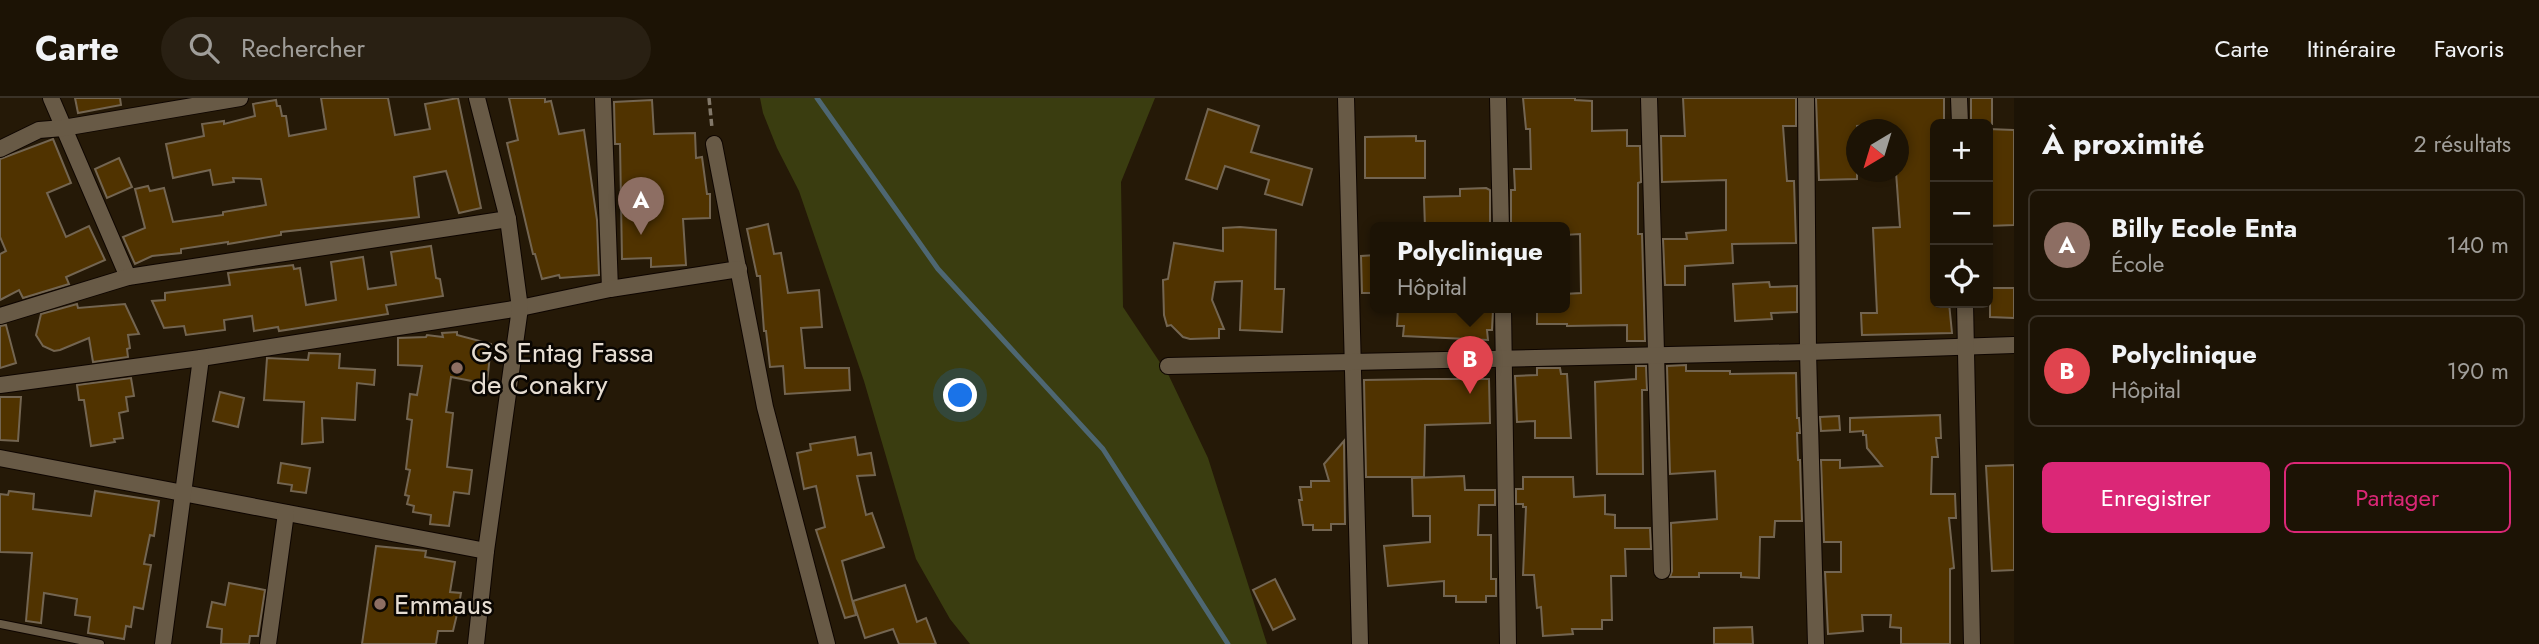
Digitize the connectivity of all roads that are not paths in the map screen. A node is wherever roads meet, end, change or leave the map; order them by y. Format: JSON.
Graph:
{"nodes":[{"id":1,"x":51,"y":98,"type":"edge"},
{"id":2,"x":240,"y":98,"type":"edge"},
{"id":3,"x":477,"y":98,"type":"edge"},
{"id":4,"x":603,"y":98,"type":"edge"},
{"id":5,"x":1346,"y":98,"type":"edge"},
{"id":6,"x":1498,"y":98,"type":"edge"},
{"id":7,"x":1649,"y":98,"type":"edge"},
{"id":8,"x":1806,"y":98,"type":"edge"},
{"id":9,"x":1959,"y":98,"type":"edge"},
{"id":10,"x":167,"y":104,"type":"edge"},
{"id":11,"x":1960,"y":119,"type":"edge"},
{"id":12,"x":63,"y":128,"type":"junction"},
{"id":13,"x":714,"y":144,"type":"road end"},
{"id":14,"x":0,"y":149,"type":"edge"},
{"id":15,"x":508,"y":219,"type":"junction"},
{"id":16,"x":1501,"y":222,"type":"edge"},
{"id":17,"x":739,"y":269,"type":"junction"},
{"id":18,"x":128,"y":277,"type":"junction"},
{"id":19,"x":610,"y":289,"type":"junction"},
{"id":20,"x":520,"y":308,"type":"junction"},
{"id":21,"x":1965,"y":308,"type":"edge"},
{"id":22,"x":1503,"y":313,"type":"edge"},
{"id":23,"x":0,"y":316,"type":"edge"},
{"id":24,"x":2014,"y":345,"type":"edge"},
{"id":25,"x":1966,"y":346,"type":"junction"},
{"id":26,"x":1808,"y":352,"type":"junction"},
{"id":27,"x":1657,"y":354,"type":"junction"},
{"id":28,"x":201,"y":358,"type":"junction"},
{"id":29,"x":1504,"y":358,"type":"junction"},
{"id":30,"x":1353,"y":361,"type":"junction"},
{"id":31,"x":1168,"y":366,"type":"dead end"},
{"id":32,"x":0,"y":385,"type":"edge"},
{"id":33,"x":0,"y":458,"type":"edge"},
{"id":34,"x":184,"y":493,"type":"junction"},
{"id":35,"x":286,"y":513,"type":"junction"},
{"id":36,"x":486,"y":551,"type":"junction"},
{"id":37,"x":1662,"y":571,"type":"dead end"},
{"id":38,"x":0,"y":624,"type":"edge"},
{"id":39,"x":100,"y":644,"type":"edge"},
{"id":40,"x":163,"y":644,"type":"edge"},
{"id":41,"x":268,"y":644,"type":"edge"},
{"id":42,"x":476,"y":644,"type":"edge"},
{"id":43,"x":827,"y":644,"type":"edge"},
{"id":44,"x":1360,"y":644,"type":"edge"},
{"id":45,"x":1508,"y":644,"type":"edge"},
{"id":46,"x":1816,"y":644,"type":"edge"},
{"id":47,"x":1972,"y":644,"type":"edge"}],
"edges":[{"from":1,"to":12,"type":"street"},
{"from":2,"to":10,"type":"street"},
{"from":3,"to":15,"type":"street"},
{"from":4,"to":19,"type":"street"},
{"from":5,"to":30,"type":"street"},
{"from":6,"to":16,"type":"street"},
{"from":7,"to":27,"type":"street"},
{"from":8,"to":26,"type":"street"},
{"from":9,"to":11,"type":"street"},
{"from":10,"to":12,"type":"street"},
{"from":12,"to":14,"type":"street"},
{"from":12,"to":18,"type":"street"},
{"from":13,"to":17,"type":"street"},
{"from":15,"to":18,"type":"street"},
{"from":15,"to":20,"type":"street"},
{"from":17,"to":19,"type":"street"},
{"from":17,"to":43,"type":"street"},
{"from":18,"to":23,"type":"street"},
{"from":19,"to":20,"type":"street"},
{"from":20,"to":28,"type":"street"},
{"from":20,"to":36,"type":"street"},
{"from":21,"to":25,"type":"street"},
{"from":22,"to":29,"type":"street"},
{"from":24,"to":25,"type":"street"},
{"from":25,"to":26,"type":"street"},
{"from":25,"to":47,"type":"street"},
{"from":26,"to":27,"type":"street"},
{"from":26,"to":46,"type":"street"},
{"from":27,"to":29,"type":"street"},
{"from":27,"to":37,"type":"street"},
{"from":28,"to":32,"type":"street"},
{"from":28,"to":34,"type":"street"},
{"from":29,"to":30,"type":"street"},
{"from":29,"to":45,"type":"street"},
{"from":30,"to":31,"type":"street"},
{"from":30,"to":44,"type":"street"},
{"from":33,"to":34,"type":"street"},
{"from":34,"to":35,"type":"street"},
{"from":34,"to":40,"type":"street"},
{"from":35,"to":36,"type":"street"},
{"from":35,"to":41,"type":"street"},
{"from":36,"to":42,"type":"street"},
{"from":38,"to":39,"type":"lane"}]}
